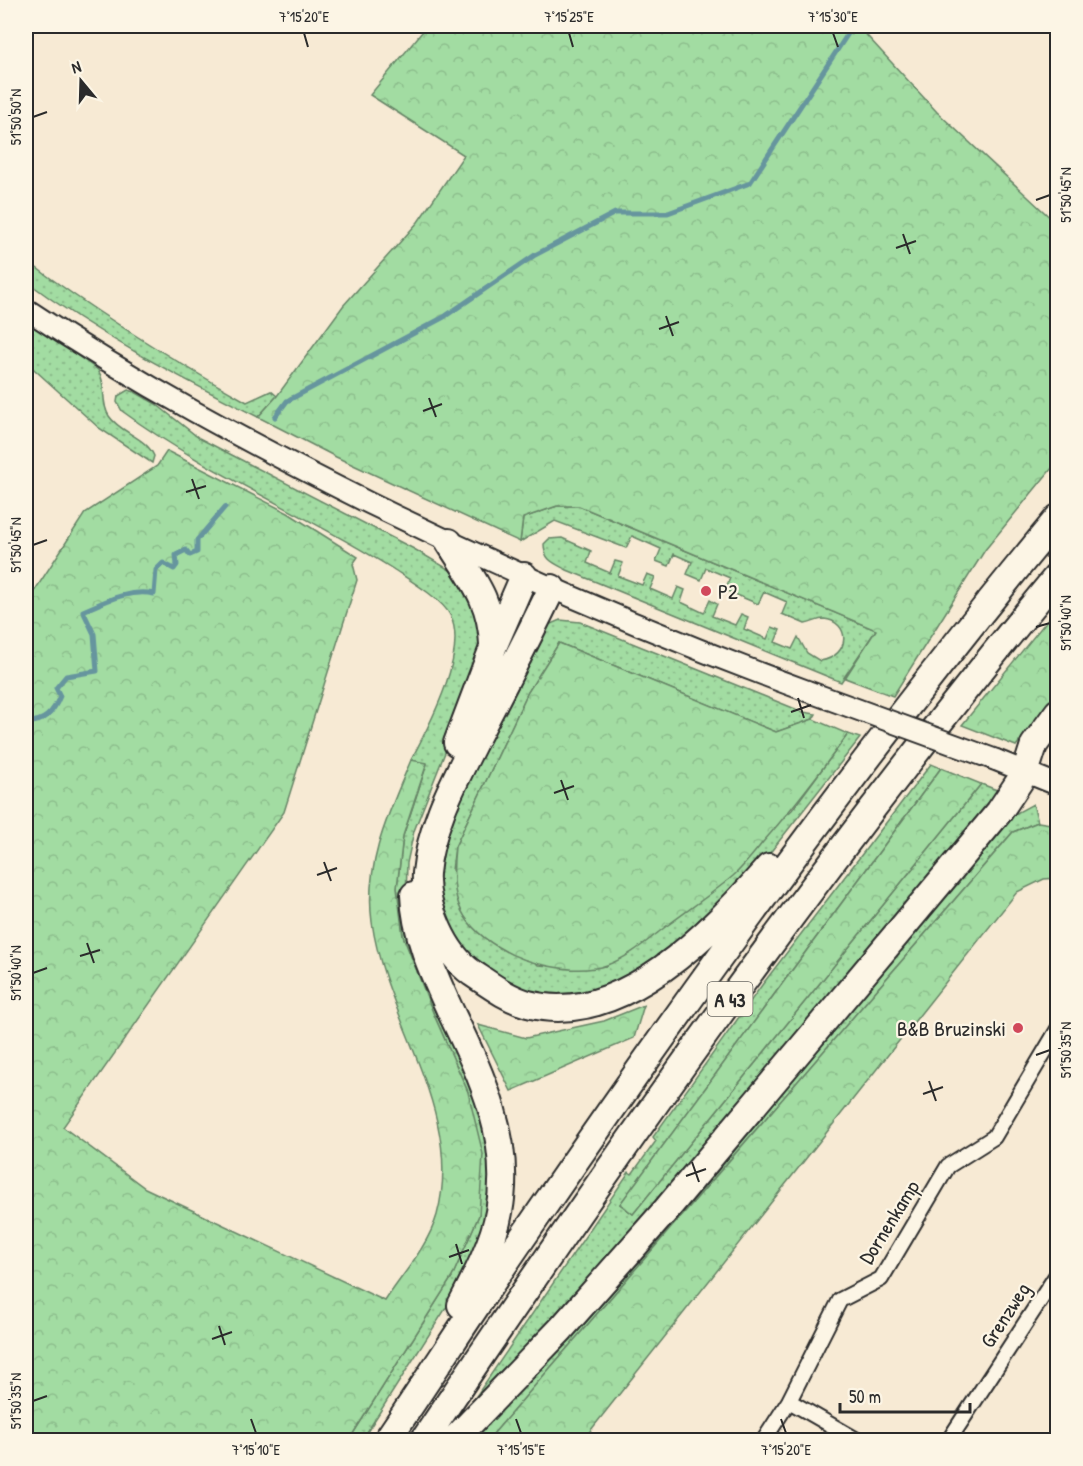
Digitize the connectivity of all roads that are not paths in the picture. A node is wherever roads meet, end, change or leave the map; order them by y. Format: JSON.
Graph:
{"nodes":[{"id":1,"x":26,"y":309,"type":"edge"},
{"id":2,"x":1058,"y":518,"type":"edge"},
{"id":3,"x":449,"y":542,"type":"junction"},
{"id":4,"x":1058,"y":575,"type":"edge"},
{"id":5,"x":524,"y":576,"type":"junction"},
{"id":6,"x":552,"y":588,"type":"junction"},
{"id":7,"x":494,"y":645,"type":"junction"},
{"id":8,"x":1058,"y":712,"type":"edge"},
{"id":9,"x":862,"y":765,"type":"junction"},
{"id":10,"x":1025,"y":773,"type":"junction"},
{"id":11,"x":1058,"y":785,"type":"edge"},
{"id":12,"x":1058,"y":1029,"type":"edge"},
{"id":13,"x":1058,"y":1273,"type":"edge"},
{"id":14,"x":789,"y":1401,"type":"junction"},
{"id":15,"x":413,"y":1402,"type":"junction"},
{"id":16,"x":387,"y":1440,"type":"edge"},
{"id":17,"x":424,"y":1440,"type":"edge"},
{"id":18,"x":454,"y":1440,"type":"edge"},
{"id":19,"x":764,"y":1440,"type":"edge"},
{"id":20,"x":857,"y":1440,"type":"edge"},
{"id":21,"x":949,"y":1440,"type":"edge"}],
"edges":[{"from":1,"to":3,"type":"main road"},
{"from":2,"to":9,"type":"highway","number":"A 43"},
{"from":3,"to":5,"type":"main road"},
{"from":3,"to":7,"type":"highway"},
{"from":4,"to":17,"type":"highway","number":"A 43"},
{"from":5,"to":6,"type":"main road"},
{"from":5,"to":7,"type":"highway"},
{"from":6,"to":9,"type":"highway"},
{"from":6,"to":10,"type":"main road","bridge":true},
{"from":7,"to":15,"type":"highway"},
{"from":8,"to":10,"type":"highway"},
{"from":9,"to":15,"type":"highway","number":"A 43"},
{"from":10,"to":11,"type":"main road"},
{"from":10,"to":18,"type":"highway"},
{"from":12,"to":14,"type":"street","name":"Dornenkamp"},
{"from":13,"to":21,"type":"street","name":"Grenzweg"},
{"from":14,"to":19,"type":"street","name":"Dornenkamp"},
{"from":14,"to":20,"type":"street"},
{"from":15,"to":16,"type":"highway","number":"A 43"}]}
